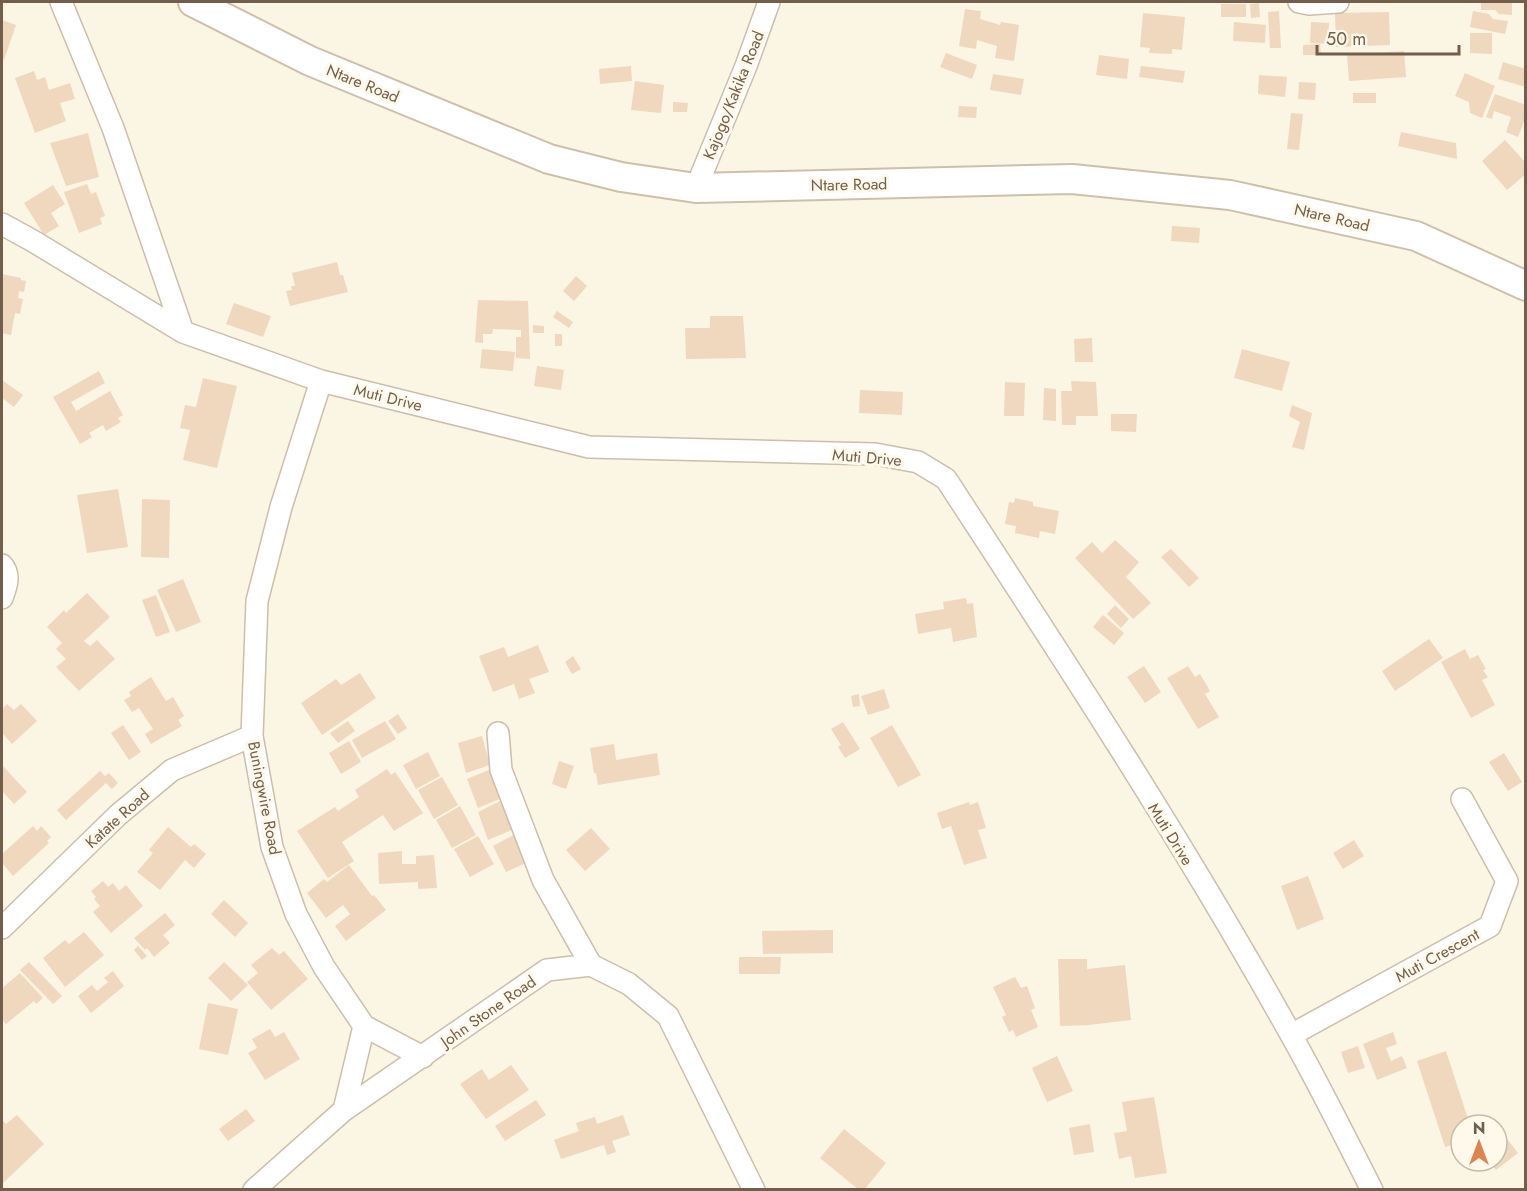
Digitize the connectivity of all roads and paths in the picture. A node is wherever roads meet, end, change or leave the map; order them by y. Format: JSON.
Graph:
{"nodes":[{"id":1,"x":61,"y":2,"type":"edge"},
{"id":2,"x":193,"y":2,"type":"edge"},
{"id":3,"x":769,"y":2,"type":"edge"},
{"id":4,"x":1299,"y":2,"type":"edge"},
{"id":5,"x":1338,"y":2,"type":"edge"},
{"id":6,"x":696,"y":188,"type":"junction"},
{"id":7,"x":2,"y":224,"type":"edge"},
{"id":8,"x":1526,"y":286,"type":"edge"},
{"id":9,"x":183,"y":332,"type":"junction"},
{"id":10,"x":321,"y":381,"type":"junction"},
{"id":11,"x":2,"y":565,"type":"edge"},
{"id":12,"x":2,"y":598,"type":"edge"},
{"id":13,"x":498,"y":734,"type":"dead end"},
{"id":14,"x":252,"y":736,"type":"junction"},
{"id":15,"x":1462,"y":800,"type":"dead end"},
{"id":16,"x":2,"y":928,"type":"edge"},
{"id":17,"x":591,"y":965,"type":"junction"},
{"id":18,"x":364,"y":1026,"type":"junction"},
{"id":19,"x":1291,"y":1035,"type":"junction"},
{"id":20,"x":423,"y":1057,"type":"junction"},
{"id":21,"x":344,"y":1110,"type":"junction"},
{"id":22,"x":254,"y":1190,"type":"edge"},
{"id":23,"x":754,"y":1190,"type":"edge"},
{"id":24,"x":1372,"y":1190,"type":"edge"}],
"edges":[{"from":1,"to":9,"type":"street"},
{"from":2,"to":6,"type":"main road","name":"Ntare Road"},
{"from":3,"to":6,"type":"street","name":"Kajogo/Kakika Road"},
{"from":4,"to":5,"type":"street"},
{"from":6,"to":8,"type":"main road","name":"Ntare Road"},
{"from":7,"to":9,"type":"street","name":"Muti Drive"},
{"from":9,"to":10,"type":"street","name":"Muti Drive"},
{"from":10,"to":14,"type":"street","name":"Buningwire Road"},
{"from":10,"to":19,"type":"street","name":"Muti Drive"},
{"from":11,"to":12,"type":"street"},
{"from":13,"to":17,"type":"street"},
{"from":14,"to":16,"type":"street","name":"Katate Road"},
{"from":14,"to":18,"type":"street","name":"Buningwire Road"},
{"from":15,"to":19,"type":"street","name":"Muti Crescent"},
{"from":17,"to":20,"type":"street","name":"John Stone Road"},
{"from":17,"to":23,"type":"street"},
{"from":18,"to":20,"type":"street","name":"Buningwire Road"},
{"from":18,"to":21,"type":"street"},
{"from":19,"to":24,"type":"street","name":"Muti Drive"},
{"from":20,"to":21,"type":"street","name":"John Stone Road"},
{"from":21,"to":22,"type":"street","name":"John Stone Road"}]}
